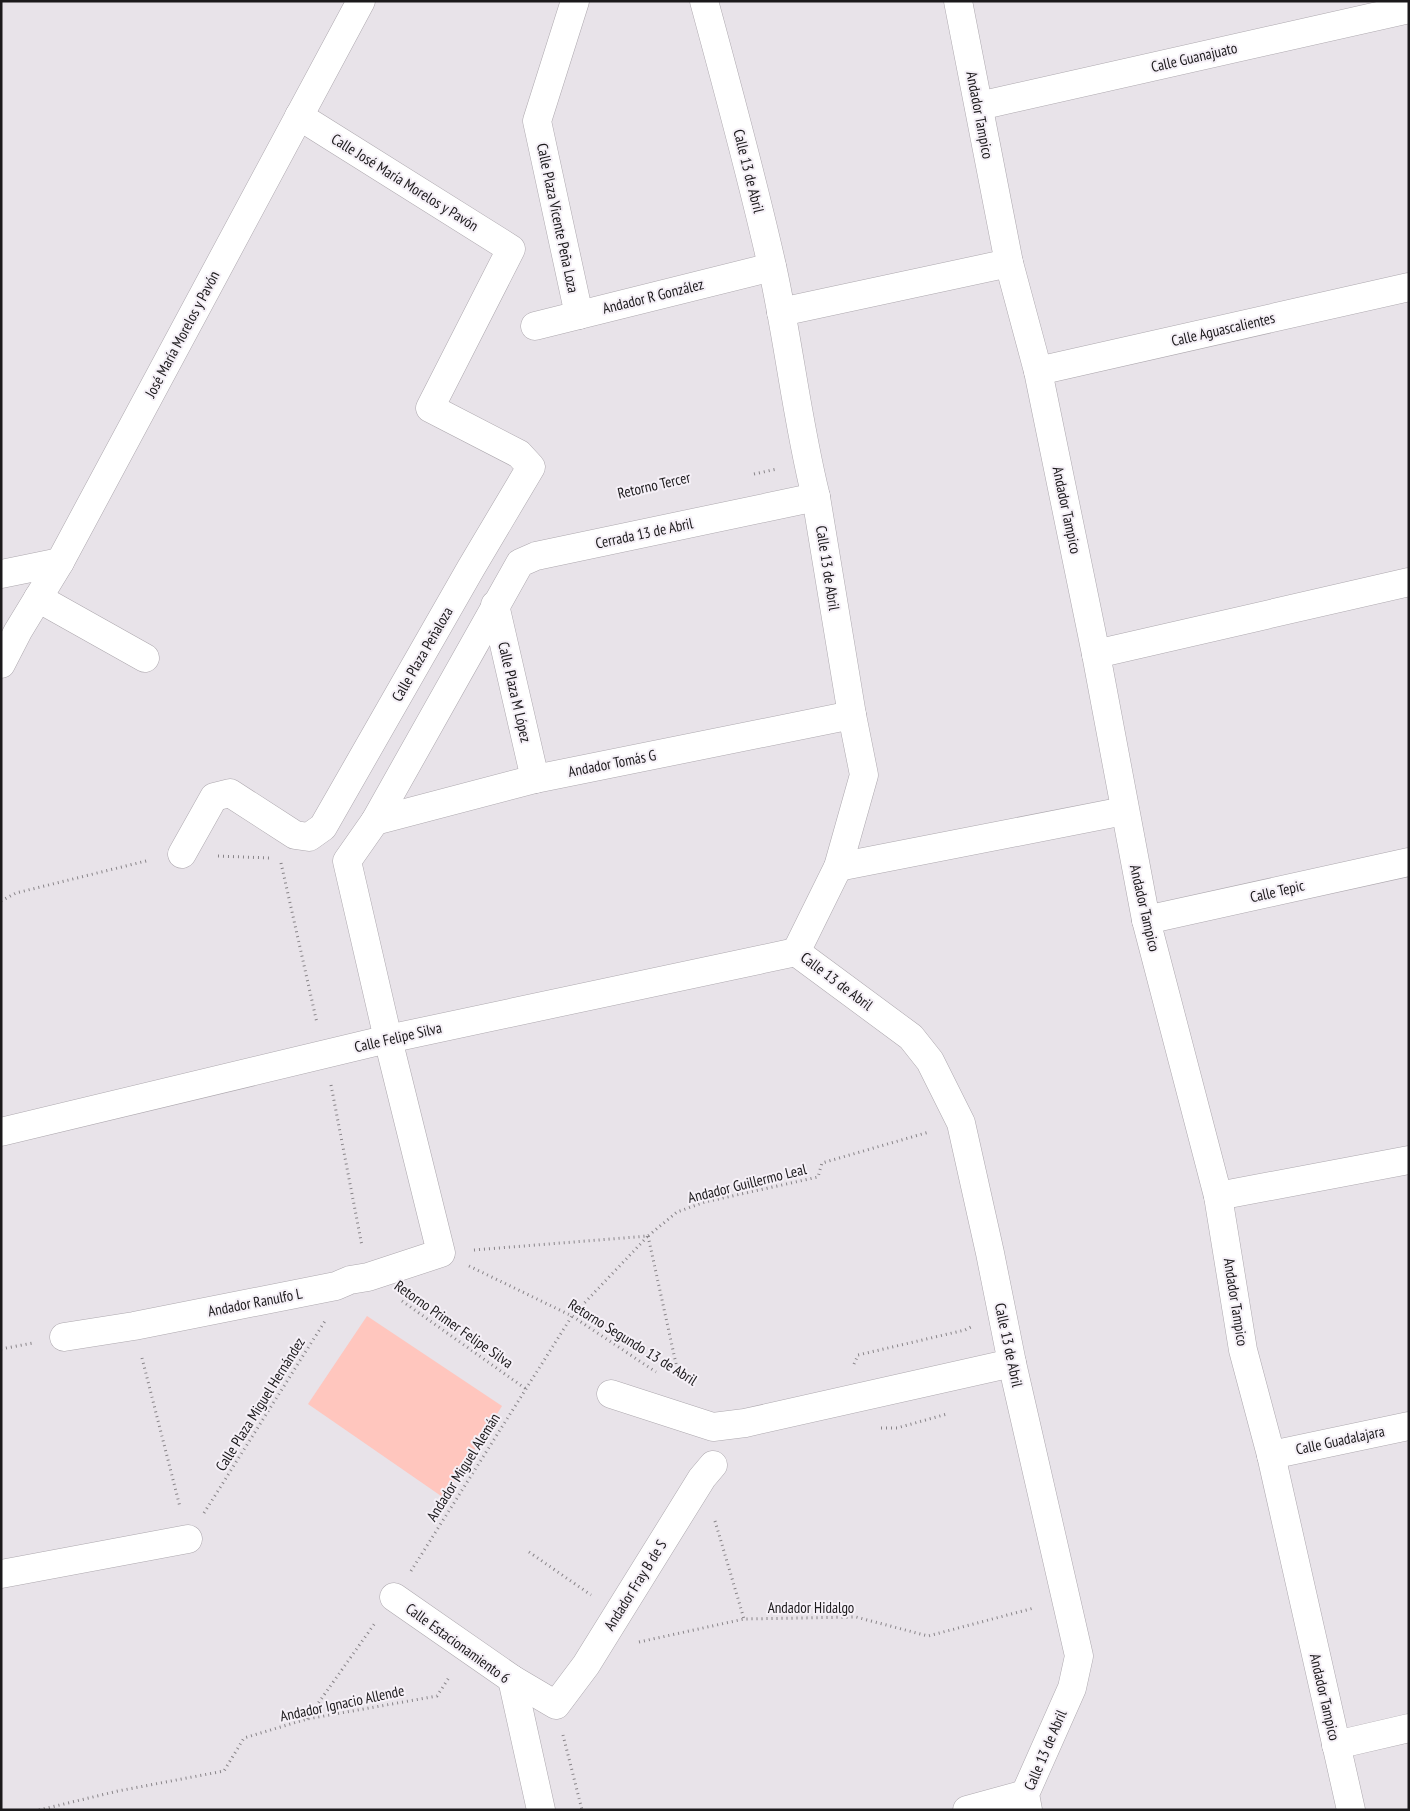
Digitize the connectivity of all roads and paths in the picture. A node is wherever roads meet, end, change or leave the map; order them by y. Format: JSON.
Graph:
{"nodes":[{"id":1,"x":361,"y":1,"type":"edge"},
{"id":2,"x":575,"y":1,"type":"edge"},
{"id":3,"x":704,"y":1,"type":"edge"},
{"id":4,"x":958,"y":1,"type":"edge"},
{"id":5,"x":1409,"y":8,"type":"edge"},
{"id":6,"x":979,"y":106,"type":"junction"},
{"id":7,"x":299,"y":116,"type":"junction"},
{"id":8,"x":1009,"y":262,"type":"junction"},
{"id":9,"x":772,"y":267,"type":"junction"},
{"id":10,"x":1409,"y":287,"type":"edge"},
{"id":11,"x":781,"y":312,"type":"junction"},
{"id":12,"x":578,"y":315,"type":"junction"},
{"id":13,"x":535,"y":326,"type":"dead end"},
{"id":14,"x":1038,"y":371,"type":"junction"},
{"id":15,"x":807,"y":462,"type":"junction"},
{"id":16,"x":531,"y":467,"type":"joint"},
{"id":17,"x":749,"y":475,"type":"dead end"},
{"id":18,"x":816,"y":497,"type":"junction"},
{"id":19,"x":60,"y":562,"type":"junction"},
{"id":20,"x":1,"y":574,"type":"edge"},
{"id":21,"x":1409,"y":582,"type":"edge"},
{"id":22,"x":38,"y":598,"type":"junction"},
{"id":23,"x":495,"y":605,"type":"junction"},
{"id":24,"x":1096,"y":654,"type":"junction"},
{"id":25,"x":145,"y":658,"type":"dead end"},
{"id":26,"x":1,"y":664,"type":"edge"},
{"id":27,"x":852,"y":715,"type":"junction"},
{"id":28,"x":535,"y":779,"type":"junction"},
{"id":29,"x":1124,"y":812,"type":"junction"},
{"id":30,"x":375,"y":821,"type":"junction"},
{"id":31,"x":182,"y":854,"type":"dead end"},
{"id":32,"x":1409,"y":862,"type":"edge"},
{"id":33,"x":838,"y":867,"type":"junction"},
{"id":34,"x":1146,"y":920,"type":"junction"},
{"id":35,"x":796,"y":952,"type":"junction"},
{"id":36,"x":388,"y":1039,"type":"junction"},
{"id":37,"x":961,"y":1123,"type":"junction"},
{"id":38,"x":1,"y":1132,"type":"edge"},
{"id":39,"x":1409,"y":1160,"type":"edge"},
{"id":40,"x":1218,"y":1196,"type":"junction"},
{"id":41,"x":648,"y":1236,"type":"junction"},
{"id":42,"x":441,"y":1253,"type":"junction"},
{"id":43,"x":359,"y":1279,"type":"junction"},
{"id":44,"x":572,"y":1316,"type":"junction"},
{"id":45,"x":975,"y":1324,"type":"dead end"},
{"id":46,"x":134,"y":1326,"type":"junction"},
{"id":47,"x":64,"y":1337,"type":"dead end"},
{"id":48,"x":858,"y":1355,"type":"dead end"},
{"id":49,"x":1012,"y":1363,"type":"junction"},
{"id":50,"x":659,"y":1374,"type":"dead end"},
{"id":51,"x":674,"y":1383,"type":"dead end"},
{"id":52,"x":526,"y":1388,"type":"junction"},
{"id":53,"x":611,"y":1394,"type":"dead end"},
{"id":54,"x":1409,"y":1426,"type":"edge"},
{"id":55,"x":1271,"y":1455,"type":"junction"},
{"id":56,"x":707,"y":1471,"type":"joint"},
{"id":57,"x":188,"y":1539,"type":"junction"},
{"id":58,"x":529,"y":1552,"type":"dead end"},
{"id":59,"x":1,"y":1574,"type":"edge"},
{"id":60,"x":394,"y":1596,"type":"junction"},
{"id":61,"x":1066,"y":1600,"type":"junction"},
{"id":62,"x":618,"y":1614,"type":"junction"},
{"id":63,"x":744,"y":1619,"type":"junction"},
{"id":64,"x":638,"y":1642,"type":"dead end"},
{"id":65,"x":469,"y":1648,"type":"junction"},
{"id":66,"x":512,"y":1679,"type":"junction"},
{"id":67,"x":556,"y":1705,"type":"junction"},
{"id":68,"x":306,"y":1719,"type":"junction"},
{"id":69,"x":1409,"y":1728,"type":"edge"},
{"id":70,"x":1336,"y":1745,"type":"junction"},
{"id":71,"x":1026,"y":1802,"type":"edge"},
{"id":72,"x":39,"y":1810,"type":"edge"},
{"id":73,"x":540,"y":1810,"type":"edge"},
{"id":74,"x":582,"y":1810,"type":"edge"},
{"id":75,"x":966,"y":1810,"type":"edge"},
{"id":76,"x":1351,"y":1810,"type":"edge"}],
"edges":[{"from":1,"to":7,"type":"street","name":"José María Morelos y Pavón"},
{"from":2,"to":12,"type":"street","name":"Calle Plaza Vicente Peña Loza"},
{"from":3,"to":9,"type":"street","name":"Calle 13 de Abril"},
{"from":4,"to":6,"type":"street","name":"Andador Tampico"},
{"from":5,"to":6,"type":"street","name":"Calle Guanajuato"},
{"from":6,"to":8,"type":"street","name":"Andador Tampico"},
{"from":7,"to":16,"type":"street","name":"Calle José María Morelos y Pavón"},
{"from":7,"to":19,"type":"street","name":"José María Morelos y Pavón"},
{"from":8,"to":11,"type":"street"},
{"from":8,"to":14,"type":"street","name":"Andador Tampico"},
{"from":9,"to":11,"type":"street","name":"Calle 13 de Abril"},
{"from":9,"to":12,"type":"street","name":"Andador R González"},
{"from":10,"to":14,"type":"street","name":"Calle Aguascalientes"},
{"from":11,"to":15,"type":"street","name":"Calle 13 de Abril"},
{"from":12,"to":13,"type":"street","name":"Andador R González"},
{"from":14,"to":24,"type":"street","name":"Andador Tampico"},
{"from":15,"to":17,"type":"path"},
{"from":15,"to":18,"type":"street","name":"Calle 13 de Abril"},
{"from":16,"to":31,"type":"street","name":"Calle Plaza Peñaloza"},
{"from":18,"to":23,"type":"street","name":"Cerrada 13 de Abril"},
{"from":18,"to":27,"type":"street","name":"Calle 13 de Abril"},
{"from":19,"to":20,"type":"street"},
{"from":19,"to":22,"type":"street","name":"José María Morelos y Pavón"},
{"from":21,"to":24,"type":"street"},
{"from":22,"to":25,"type":"street"},
{"from":22,"to":26,"type":"street","name":"José María Morelos y Pavón"},
{"from":23,"to":28,"type":"street","name":"Calle Plaza M López"},
{"from":23,"to":30,"type":"street","name":"Cerrada 13 de Abril"},
{"from":24,"to":29,"type":"street","name":"Andador Tampico"},
{"from":27,"to":28,"type":"street","name":"Andador Tomás G"},
{"from":27,"to":33,"type":"street","name":"Calle 13 de Abril"},
{"from":28,"to":30,"type":"street","name":"Andador Tomás G"},
{"from":29,"to":33,"type":"street"},
{"from":29,"to":34,"type":"street","name":"Andador Tampico"},
{"from":30,"to":36,"type":"street","name":"Cerrada 13 de Abril"},
{"from":32,"to":34,"type":"street","name":"Calle Tepic"},
{"from":33,"to":35,"type":"street","name":"Calle 13 de Abril"},
{"from":34,"to":40,"type":"street","name":"Andador Tampico"},
{"from":35,"to":36,"type":"street","name":"Calle Felipe Silva"},
{"from":35,"to":37,"type":"street","name":"Calle 13 de Abril"},
{"from":36,"to":38,"type":"street","name":"Calle Felipe Silva"},
{"from":36,"to":42,"type":"street"},
{"from":37,"to":41,"type":"path","name":"Andador Guillermo Leal"},
{"from":37,"to":49,"type":"street","name":"Calle 13 de Abril"},
{"from":39,"to":40,"type":"street"},
{"from":40,"to":55,"type":"street","name":"Andador Tampico"},
{"from":41,"to":42,"type":"path"},
{"from":41,"to":44,"type":"path","name":"Andador Miguel Alemán"},
{"from":41,"to":51,"type":"path","name":"Retorno Segundo 13 de Abril"},
{"from":42,"to":43,"type":"street","name":"Andador Ranulfo L"},
{"from":42,"to":44,"type":"path","name":"Retorno Segundo 13 de Abril"},
{"from":43,"to":46,"type":"street","name":"Andador Ranulfo L"},
{"from":43,"to":52,"type":"path","name":"Retorno Primer Felipe Silva"},
{"from":43,"to":57,"type":"path","name":"Calle Plaza Miguel Hernández"},
{"from":44,"to":50,"type":"path","name":"Retorno Segundo 13 de Abril"},
{"from":44,"to":52,"type":"path","name":"Andador Miguel Alemán"},
{"from":45,"to":48,"type":"path"},
{"from":46,"to":47,"type":"street","name":"Andador Ranulfo L"},
{"from":46,"to":57,"type":"path"},
{"from":49,"to":53,"type":"street"},
{"from":49,"to":61,"type":"street","name":"Calle 13 de Abril"},
{"from":52,"to":60,"type":"path","name":"Andador Miguel Alemán"},
{"from":54,"to":55,"type":"street","name":"Calle Guadalajara"},
{"from":55,"to":70,"type":"street","name":"Andador Tampico"},
{"from":56,"to":62,"type":"street","name":"Andador Fray B de S"},
{"from":56,"to":63,"type":"path"},
{"from":57,"to":59,"type":"street"},
{"from":58,"to":62,"type":"path"},
{"from":60,"to":65,"type":"street","name":"Calle Estacionamiento 6"},
{"from":60,"to":68,"type":"path","name":"Andador Miguel Alemán"},
{"from":61,"to":63,"type":"path","name":"Andador Hidalgo"},
{"from":61,"to":71,"type":"street","name":"Calle 13 de Abril"},
{"from":62,"to":67,"type":"street","name":"Andador Fray B de S"},
{"from":63,"to":64,"type":"path","name":"Andador Hidalgo"},
{"from":65,"to":66,"type":"street","name":"Calle Estacionamiento 6"},
{"from":65,"to":68,"type":"path","name":"Andador Ignacio Allende"},
{"from":66,"to":67,"type":"street"},
{"from":66,"to":73,"type":"street","name":"Calle Estacionamiento 6"},
{"from":67,"to":74,"type":"path"},
{"from":68,"to":72,"type":"path","name":"Andador Ignacio Allende"},
{"from":69,"to":70,"type":"street"},
{"from":70,"to":76,"type":"street","name":"Andador Tampico"},
{"from":71,"to":75,"type":"street"}]}
